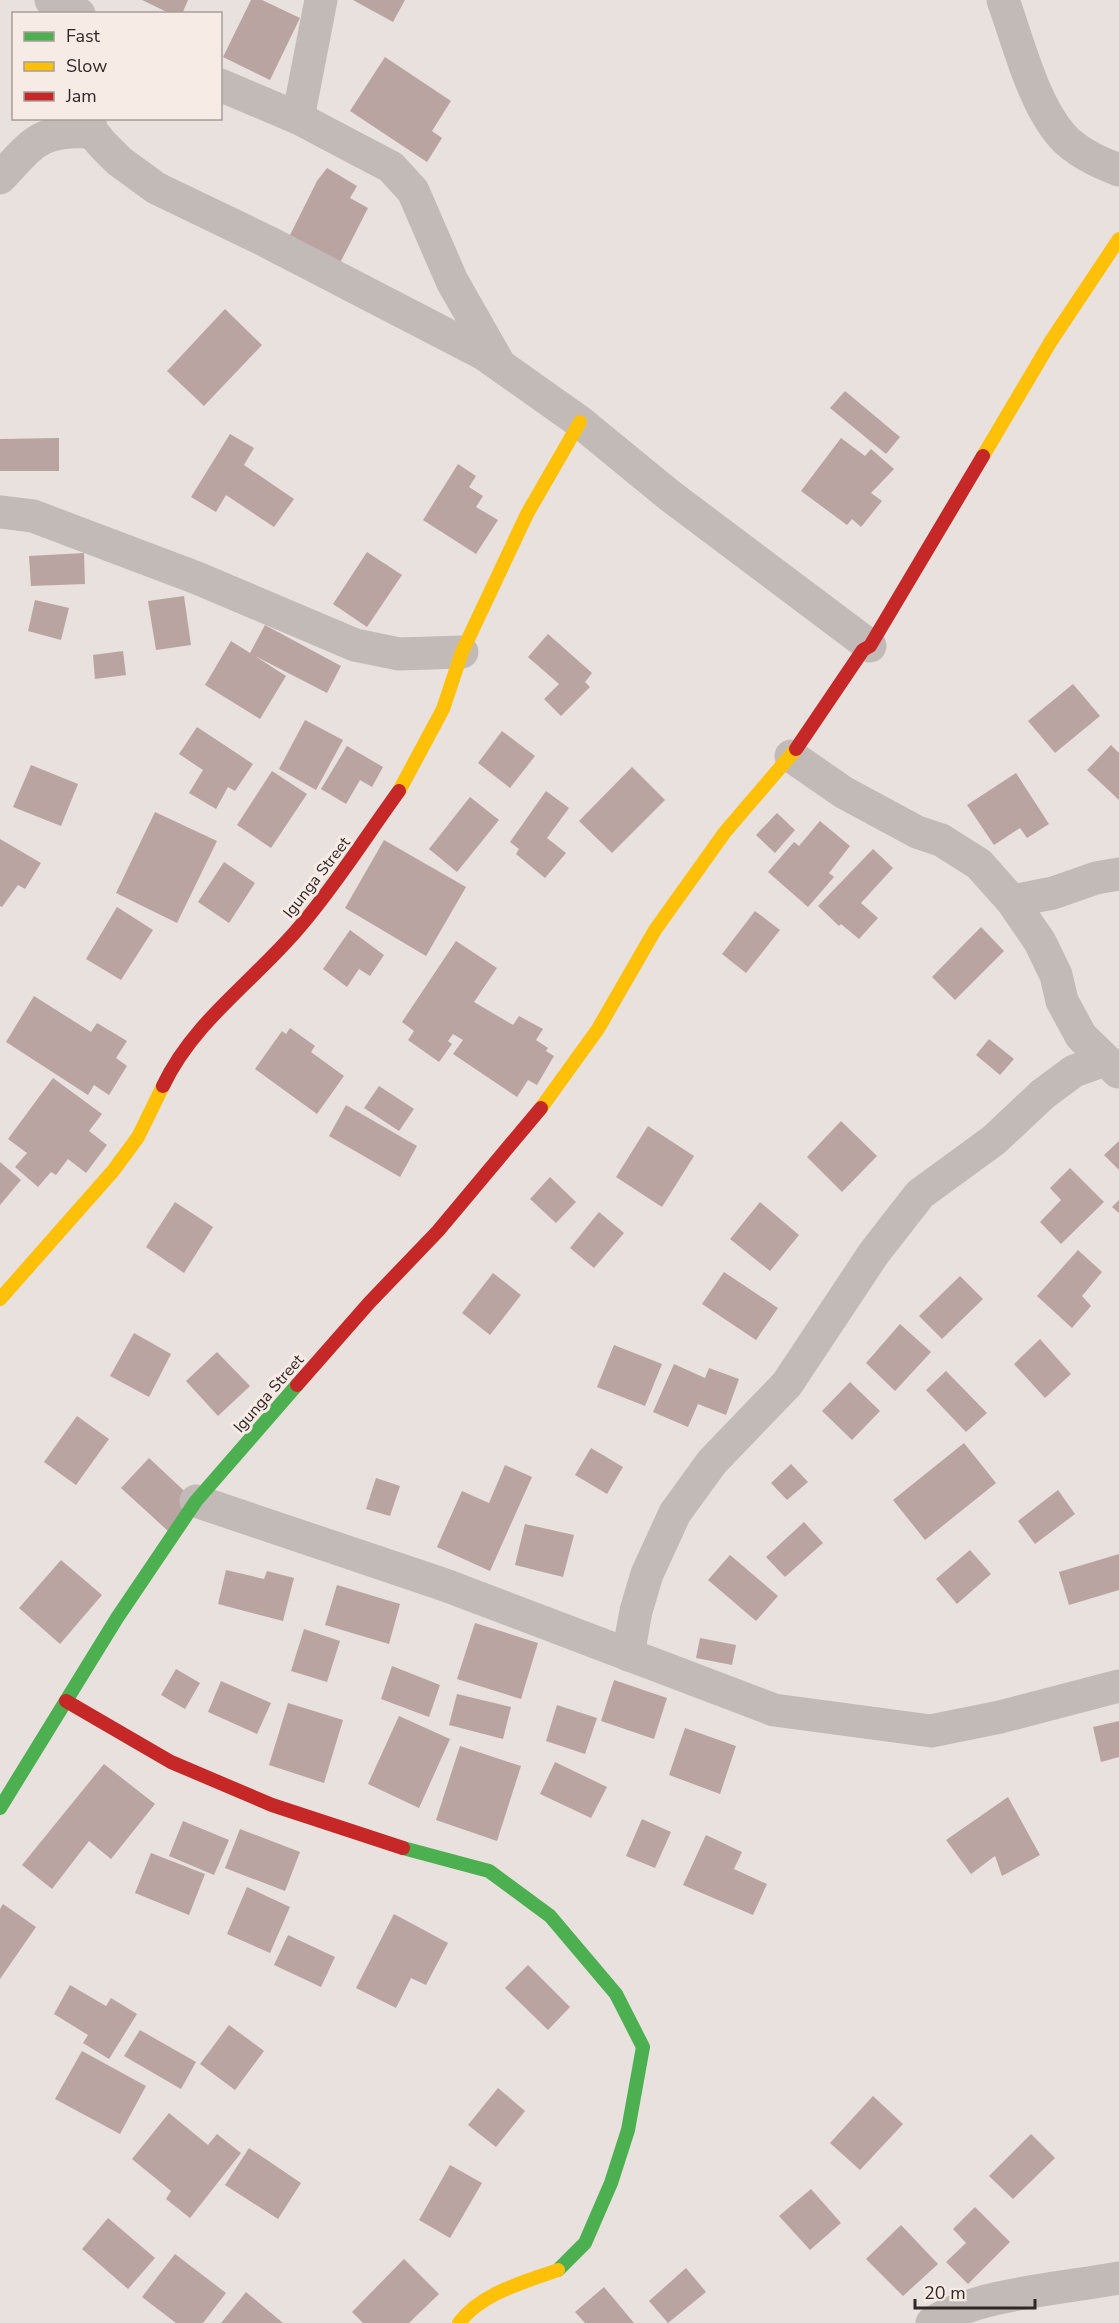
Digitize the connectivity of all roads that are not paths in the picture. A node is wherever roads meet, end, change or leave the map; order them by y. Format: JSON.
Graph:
{"nodes":[{"id":1,"x":51,"y":0,"type":"edge"},
{"id":2,"x":321,"y":0,"type":"edge"},
{"id":3,"x":1003,"y":0,"type":"edge"},
{"id":4,"x":75,"y":12,"type":"edge"},
{"id":5,"x":222,"y":86,"type":"edge"},
{"id":6,"x":298,"y":118,"type":"junction"},
{"id":7,"x":91,"y":125,"type":"edge"},
{"id":8,"x":1119,"y":170,"type":"edge"},
{"id":9,"x":0,"y":178,"type":"edge"},
{"id":10,"x":1119,"y":239,"type":"edge"},
{"id":11,"x":501,"y":366,"type":"junction"},
{"id":12,"x":580,"y":422,"type":"junction"},
{"id":13,"x":0,"y":512,"type":"edge"},
{"id":14,"x":870,"y":646,"type":"junction"},
{"id":15,"x":462,"y":652,"type":"junction"},
{"id":16,"x":791,"y":756,"type":"junction"},
{"id":17,"x":1119,"y":874,"type":"edge"},
{"id":18,"x":1012,"y":901,"type":"junction"},
{"id":19,"x":1112,"y":1066,"type":"edge"},
{"id":20,"x":0,"y":1299,"type":"edge"},
{"id":21,"x":196,"y":1502,"type":"junction"},
{"id":22,"x":628,"y":1655,"type":"junction"},
{"id":23,"x":1119,"y":1686,"type":"edge"},
{"id":24,"x":66,"y":1701,"type":"junction"},
{"id":25,"x":0,"y":1808,"type":"edge"},
{"id":26,"x":1119,"y":2278,"type":"edge"},
{"id":27,"x":459,"y":2323,"type":"edge"},
{"id":28,"x":932,"y":2323,"type":"edge"}],
"edges":[{"from":1,"to":4,"type":"street"},
{"from":2,"to":6,"type":"street"},
{"from":3,"to":8,"type":"street"},
{"from":5,"to":6,"type":"street"},
{"from":6,"to":11,"type":"street"},
{"from":7,"to":9,"type":"street"},
{"from":7,"to":11,"type":"street"},
{"from":10,"to":14,"type":"street","name":"Igunga Street"},
{"from":11,"to":12,"type":"street"},
{"from":12,"to":14,"type":"street"},
{"from":12,"to":15,"type":"street","name":"Igunga Street"},
{"from":13,"to":15,"type":"street"},
{"from":14,"to":16,"type":"street","name":"Igunga Street"},
{"from":15,"to":20,"type":"street","name":"Igunga Street"},
{"from":16,"to":18,"type":"street"},
{"from":16,"to":21,"type":"street","name":"Igunga Street"},
{"from":17,"to":18,"type":"street"},
{"from":18,"to":19,"type":"street"},
{"from":19,"to":22,"type":"street"},
{"from":21,"to":22,"type":"street"},
{"from":21,"to":24,"type":"street","name":"Igunga Street"},
{"from":22,"to":23,"type":"street"},
{"from":24,"to":25,"type":"street","name":"Igunga Street"},
{"from":24,"to":27,"type":"street"},
{"from":26,"to":28,"type":"street"}]}
